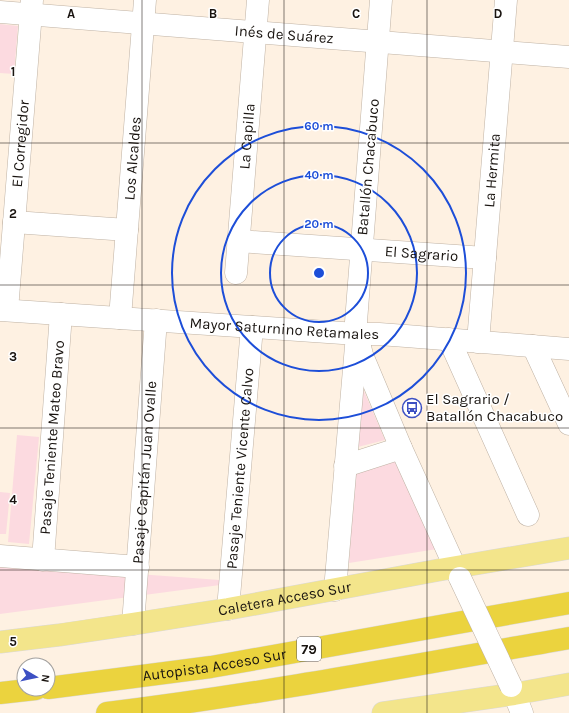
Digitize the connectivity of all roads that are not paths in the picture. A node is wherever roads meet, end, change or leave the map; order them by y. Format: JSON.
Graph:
{"nodes":[{"id":1,"x":145,"y":0,"type":"edge"},
{"id":2,"x":258,"y":0,"type":"edge"},
{"id":3,"x":381,"y":0,"type":"edge"},
{"id":4,"x":506,"y":0,"type":"edge"},
{"id":5,"x":31,"y":7,"type":"edge"},
{"id":6,"x":0,"y":12,"type":"edge"},
{"id":7,"x":144,"y":23,"type":"junction"},
{"id":8,"x":255,"y":32,"type":"junction"},
{"id":9,"x":377,"y":42,"type":"junction"},
{"id":10,"x":502,"y":51,"type":"junction"},
{"id":11,"x":569,"y":57,"type":"edge"},
{"id":12,"x":14,"y":222,"type":"junction"},
{"id":13,"x":127,"y":230,"type":"junction"},
{"id":14,"x":238,"y":241,"type":"junction"},
{"id":15,"x":361,"y":250,"type":"junction"},
{"id":16,"x":485,"y":258,"type":"junction"},
{"id":17,"x":236,"y":273,"type":"dead end"},
{"id":18,"x":4,"y":310,"type":"edge"},
{"id":19,"x":61,"y":314,"type":"junction"},
{"id":20,"x":120,"y":318,"type":"junction"},
{"id":21,"x":156,"y":320,"type":"junction"},
{"id":22,"x":252,"y":327,"type":"junction"},
{"id":23,"x":357,"y":334,"type":"junction"},
{"id":24,"x":449,"y":339,"type":"junction"},
{"id":25,"x":478,"y":342,"type":"junction"},
{"id":26,"x":533,"y":346,"type":"junction"},
{"id":27,"x":569,"y":349,"type":"edge"},
{"id":28,"x":569,"y":424,"type":"edge"},
{"id":29,"x":401,"y":448,"type":"junction"},
{"id":30,"x":345,"y":466,"type":"junction"},
{"id":31,"x":528,"y":515,"type":"dead end"},
{"id":32,"x":569,"y":548,"type":"edge"},
{"id":33,"x":0,"y":556,"type":"edge"},
{"id":34,"x":43,"y":560,"type":"junction"},
{"id":35,"x":138,"y":567,"type":"junction"},
{"id":36,"x":458,"y":573,"type":"junction"},
{"id":37,"x":335,"y":590,"type":"junction"},
{"id":38,"x":569,"y":604,"type":"edge"},
{"id":39,"x":228,"y":609,"type":"junction"},
{"id":40,"x":133,"y":624,"type":"junction"},
{"id":41,"x":569,"y":638,"type":"edge"},
{"id":42,"x":0,"y":642,"type":"edge"},
{"id":43,"x":569,"y":684,"type":"edge"},
{"id":44,"x":56,"y":687,"type":"edge"},
{"id":45,"x":16,"y":691,"type":"edge"},
{"id":46,"x":0,"y":692,"type":"edge"},
{"id":47,"x":516,"y":698,"type":"edge"},
{"id":48,"x":107,"y":713,"type":"edge"},
{"id":49,"x":383,"y":713,"type":"edge"}],
"edges":[{"from":1,"to":7,"type":"street","name":"Los Alcaldes"},
{"from":2,"to":8,"type":"street","name":"La Capilla"},
{"from":3,"to":9,"type":"street","name":"Batallón Chacabuco"},
{"from":4,"to":10,"type":"street","name":"La Hermita"},
{"from":5,"to":6,"type":"street","name":"Inés de Suárez"},
{"from":5,"to":7,"type":"street","name":"Inés de Suárez"},
{"from":5,"to":12,"type":"street","name":"El Corregidor"},
{"from":7,"to":8,"type":"street","name":"Inés de Suárez"},
{"from":7,"to":13,"type":"street","name":"Los Alcaldes"},
{"from":8,"to":9,"type":"street","name":"Inés de Suárez"},
{"from":8,"to":14,"type":"street","name":"La Capilla"},
{"from":9,"to":10,"type":"street","name":"Inés de Suárez"},
{"from":9,"to":15,"type":"street","name":"Batallón Chacabuco"},
{"from":10,"to":11,"type":"street","name":"Inés de Suárez"},
{"from":10,"to":16,"type":"street","name":"La Hermita"},
{"from":12,"to":13,"type":"street"},
{"from":12,"to":18,"type":"street","name":"El Corregidor"},
{"from":13,"to":20,"type":"street","name":"Los Alcaldes"},
{"from":14,"to":15,"type":"street","name":"El Sagrario"},
{"from":14,"to":17,"type":"street","name":"La Capilla"},
{"from":15,"to":16,"type":"street","name":"El Sagrario"},
{"from":15,"to":23,"type":"street","name":"Batallón Chacabuco"},
{"from":16,"to":25,"type":"street","name":"La Hermita"},
{"from":18,"to":19,"type":"street","name":"Mayor Saturnino Retamales"},
{"from":19,"to":20,"type":"street","name":"Mayor Saturnino Retamales"},
{"from":19,"to":34,"type":"street","name":"Pasaje Teniente Mateo Bravo"},
{"from":20,"to":21,"type":"street","name":"Mayor Saturnino Retamales"},
{"from":21,"to":22,"type":"street","name":"Mayor Saturnino Retamales"},
{"from":21,"to":35,"type":"street","name":"Pasaje Capitán Juan Ovalle"},
{"from":22,"to":23,"type":"street","name":"Mayor Saturnino Retamales"},
{"from":22,"to":39,"type":"street","name":"Pasaje Teniente Vicente Calvo"},
{"from":23,"to":24,"type":"street","name":"Mayor Saturnino Retamales"},
{"from":23,"to":29,"type":"street","name":"Batallón Chacabuco"},
{"from":23,"to":30,"type":"street","name":"Batallón Chacabuco"},
{"from":24,"to":25,"type":"street","name":"Mayor Saturnino Retamales"},
{"from":24,"to":31,"type":"street"},
{"from":25,"to":26,"type":"street","name":"Mayor Saturnino Retamales"},
{"from":26,"to":27,"type":"street","name":"Mayor Saturnino Retamales"},
{"from":26,"to":28,"type":"street"},
{"from":29,"to":30,"type":"street"},
{"from":29,"to":36,"type":"street","name":"Batallón Chacabuco"},
{"from":30,"to":37,"type":"street","name":"Batallón Chacabuco"},
{"from":32,"to":36,"type":"main road","name":"Caletera Acceso Sur"},
{"from":33,"to":34,"type":"street"},
{"from":34,"to":35,"type":"street"},
{"from":35,"to":40,"type":"street","name":"Pasaje Capitán Juan Ovalle"},
{"from":36,"to":37,"type":"main road","name":"Caletera Acceso Sur"},
{"from":36,"to":47,"type":"street","name":"Batallón Chacabuco","bridge":true},
{"from":37,"to":39,"type":"main road","name":"Caletera Acceso Sur"},
{"from":38,"to":44,"type":"highway","name":"Autopista Acceso Sur","number":"79"},
{"from":39,"to":40,"type":"main road","name":"Caletera Acceso Sur"},
{"from":40,"to":42,"type":"main road","name":"Caletera Acceso Sur"},
{"from":41,"to":48,"type":"highway","number":"79"},
{"from":43,"to":47,"type":"main road"},
{"from":45,"to":46,"type":"highway"},
{"from":47,"to":49,"type":"main road"}]}
